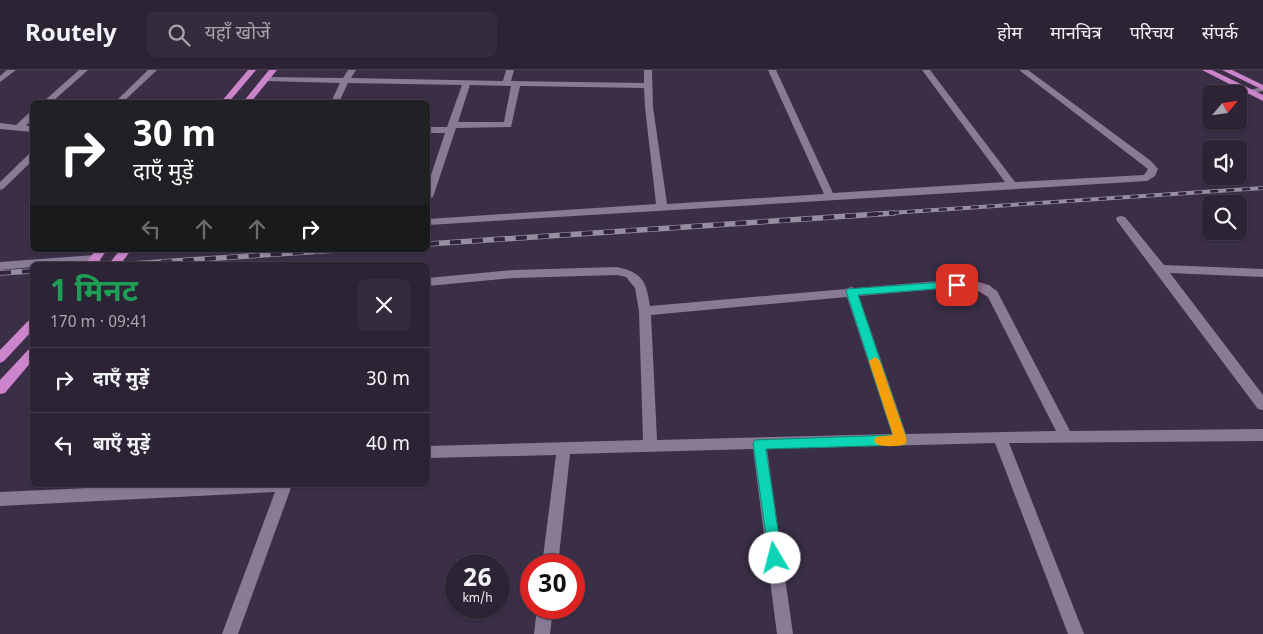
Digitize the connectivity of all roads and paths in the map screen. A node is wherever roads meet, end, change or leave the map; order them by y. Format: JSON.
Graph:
{"nodes":[{"id":1,"x":12,"y":70,"type":"edge"},
{"id":2,"x":84,"y":70,"type":"edge"},
{"id":3,"x":153,"y":70,"type":"edge"},
{"id":4,"x":252,"y":70,"type":"edge"},
{"id":5,"x":272,"y":70,"type":"edge"},
{"id":6,"x":352,"y":70,"type":"edge"},
{"id":7,"x":510,"y":70,"type":"edge"},
{"id":8,"x":648,"y":70,"type":"edge"},
{"id":9,"x":772,"y":70,"type":"edge"},
{"id":10,"x":926,"y":70,"type":"edge"},
{"id":11,"x":1023,"y":70,"type":"edge"},
{"id":12,"x":1206,"y":70,"type":"edge"},
{"id":13,"x":1226,"y":70,"type":"edge"},
{"id":14,"x":265,"y":79,"type":"junction"},
{"id":15,"x":0,"y":80,"type":"edge"},
{"id":16,"x":344,"y":81,"type":"junction"},
{"id":17,"x":467,"y":83,"type":"junction"},
{"id":18,"x":506,"y":84,"type":"junction"},
{"id":19,"x":516,"y":84,"type":"junction"},
{"id":20,"x":1236,"y":85,"type":"edge"},
{"id":21,"x":648,"y":86,"type":"junction"},
{"id":22,"x":1263,"y":89,"type":"edge"},
{"id":23,"x":1248,"y":91,"type":"joint"},
{"id":24,"x":1263,"y":98,"type":"edge"},
{"id":25,"x":49,"y":100,"type":"edge"},
{"id":26,"x":121,"y":100,"type":"edge"},
{"id":27,"x":227,"y":100,"type":"edge"},
{"id":28,"x":249,"y":100,"type":"edge"},
{"id":29,"x":336,"y":100,"type":"edge"},
{"id":30,"x":30,"y":117,"type":"edge"},
{"id":31,"x":0,"y":126,"type":"edge"},
{"id":32,"x":18,"y":128,"type":"junction"},
{"id":33,"x":452,"y":128,"type":"junction"},
{"id":34,"x":30,"y":129,"type":"edge"},
{"id":35,"x":430,"y":130,"type":"edge"},
{"id":36,"x":30,"y":158,"type":"edge"},
{"id":37,"x":1012,"y":185,"type":"junction"},
{"id":38,"x":0,"y":187,"type":"edge"},
{"id":39,"x":430,"y":191,"type":"edge"},
{"id":40,"x":830,"y":197,"type":"junction"},
{"id":41,"x":662,"y":208,"type":"junction"},
{"id":42,"x":1121,"y":219,"type":"dead end"},
{"id":43,"x":430,"y":222,"type":"edge"},
{"id":44,"x":124,"y":252,"type":"edge"},
{"id":45,"x":96,"y":258,"type":"edge"},
{"id":46,"x":48,"y":262,"type":"edge"},
{"id":47,"x":116,"y":262,"type":"edge"},
{"id":48,"x":30,"y":264,"type":"edge"},
{"id":49,"x":0,"y":266,"type":"edge"},
{"id":50,"x":1161,"y":268,"type":"junction"},
{"id":51,"x":1263,"y":273,"type":"edge"},
{"id":52,"x":430,"y":282,"type":"edge"},
{"id":53,"x":851,"y":291,"type":"junction"},
{"id":54,"x":645,"y":311,"type":"junction"},
{"id":55,"x":30,"y":326,"type":"edge"},
{"id":56,"x":30,"y":355,"type":"edge"},
{"id":57,"x":0,"y":358,"type":"edge"},
{"id":58,"x":0,"y":388,"type":"edge"},
{"id":59,"x":1263,"y":405,"type":"edge"},
{"id":60,"x":1263,"y":435,"type":"edge"},
{"id":61,"x":1000,"y":437,"type":"junction"},
{"id":62,"x":1066,"y":437,"type":"junction"},
{"id":63,"x":901,"y":440,"type":"junction"},
{"id":64,"x":759,"y":443,"type":"junction"},
{"id":65,"x":650,"y":446,"type":"junction"},
{"id":66,"x":564,"y":448,"type":"junction"},
{"id":67,"x":430,"y":452,"type":"edge"},
{"id":68,"x":244,"y":487,"type":"edge"},
{"id":69,"x":284,"y":487,"type":"edge"},
{"id":70,"x":0,"y":499,"type":"edge"},
{"id":71,"x":551,"y":554,"type":"edge"},
{"id":72,"x":544,"y":619,"type":"edge"},
{"id":73,"x":230,"y":634,"type":"edge"},
{"id":74,"x":542,"y":634,"type":"edge"},
{"id":75,"x":785,"y":634,"type":"edge"},
{"id":76,"x":1076,"y":634,"type":"edge"}],
"edges":[{"from":1,"to":15,"type":"street"},
{"from":2,"to":25,"type":"street"},
{"from":3,"to":26,"type":"street"},
{"from":4,"to":27,"type":"main road"},
{"from":5,"to":14,"type":"main road"},
{"from":6,"to":16,"type":"street"},
{"from":7,"to":18,"type":"street"},
{"from":8,"to":21,"type":"street"},
{"from":9,"to":40,"type":"street"},
{"from":10,"to":37,"type":"street"},
{"from":11,"to":37,"type":"street"},
{"from":12,"to":20,"type":"main road"},
{"from":13,"to":22,"type":"main road"},
{"from":14,"to":16,"type":"street"},
{"from":14,"to":28,"type":"main road"},
{"from":16,"to":17,"type":"street"},
{"from":16,"to":29,"type":"street"},
{"from":17,"to":18,"type":"street"},
{"from":17,"to":33,"type":"street"},
{"from":18,"to":19,"type":"street"},
{"from":19,"to":21,"type":"street"},
{"from":19,"to":33,"type":"street"},
{"from":21,"to":41,"type":"street"},
{"from":22,"to":23,"type":"street"},
{"from":23,"to":24,"type":"main road"},
{"from":30,"to":32,"type":"street"},
{"from":31,"to":32,"type":"street"},
{"from":32,"to":34,"type":"street"},
{"from":33,"to":35,"type":"street"},
{"from":33,"to":39,"type":"street"},
{"from":36,"to":38,"type":"street"},
{"from":37,"to":40,"type":"street"},
{"from":40,"to":41,"type":"street"},
{"from":41,"to":43,"type":"street"},
{"from":42,"to":50,"type":"street"},
{"from":44,"to":47,"type":"main road"},
{"from":45,"to":46,"type":"street"},
{"from":48,"to":49,"type":"street"},
{"from":50,"to":51,"type":"street"},
{"from":50,"to":59,"type":"street"},
{"from":52,"to":54,"type":"street"},
{"from":53,"to":54,"type":"street"},
{"from":53,"to":62,"type":"street"},
{"from":53,"to":63,"type":"street"},
{"from":54,"to":65,"type":"street"},
{"from":55,"to":57,"type":"main road"},
{"from":56,"to":58,"type":"main road"},
{"from":60,"to":62,"type":"street"},
{"from":61,"to":62,"type":"street"},
{"from":61,"to":63,"type":"street"},
{"from":61,"to":76,"type":"street"},
{"from":63,"to":64,"type":"street"},
{"from":64,"to":65,"type":"street"},
{"from":64,"to":75,"type":"street"},
{"from":65,"to":66,"type":"street"},
{"from":66,"to":67,"type":"street"},
{"from":66,"to":71,"type":"street"},
{"from":68,"to":70,"type":"street"},
{"from":69,"to":73,"type":"street"},
{"from":72,"to":74,"type":"street"}]}
